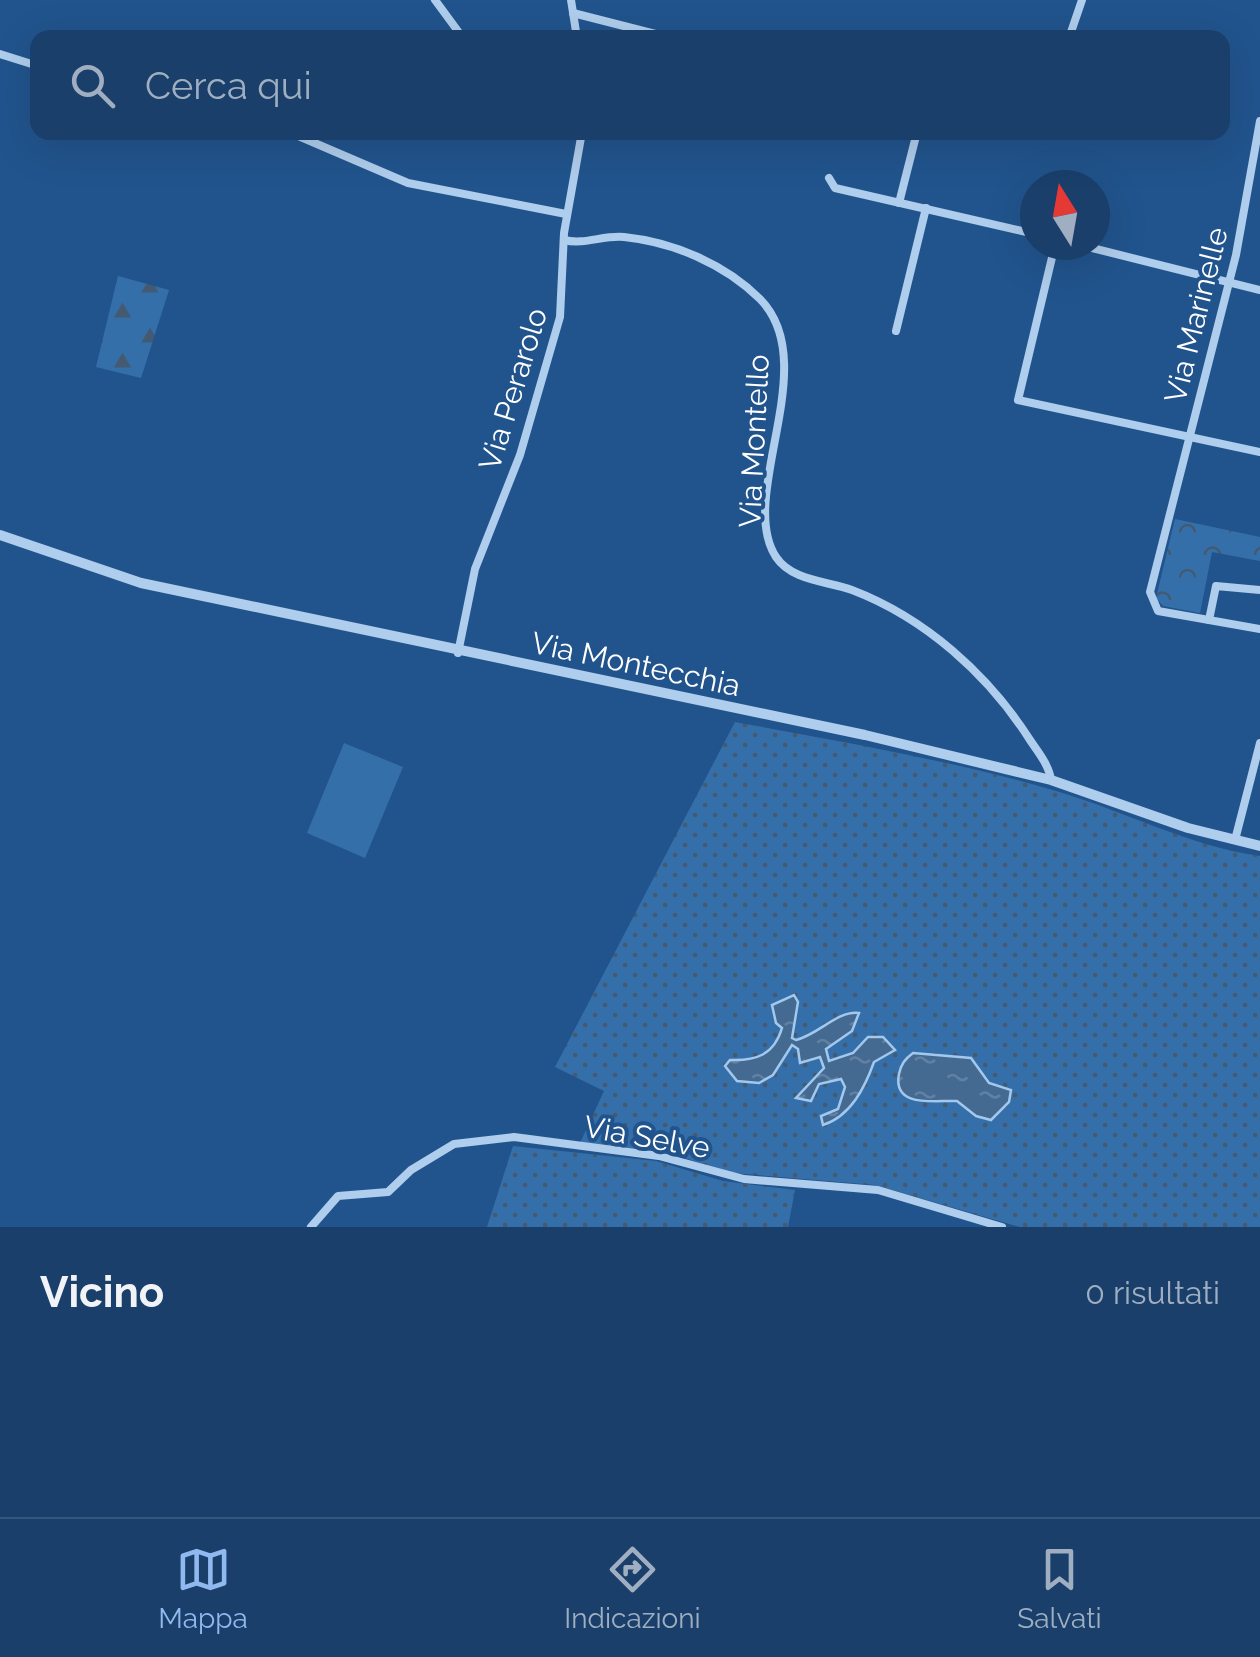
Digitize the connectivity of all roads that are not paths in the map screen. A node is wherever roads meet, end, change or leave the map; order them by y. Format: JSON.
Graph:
{"nodes":[{"id":1,"x":435,"y":0,"type":"edge"},
{"id":2,"x":571,"y":0,"type":"edge"},
{"id":3,"x":1082,"y":0,"type":"edge"},
{"id":4,"x":573,"y":13,"type":"junction"},
{"id":5,"x":457,"y":30,"type":"edge"},
{"id":6,"x":576,"y":30,"type":"edge"},
{"id":7,"x":640,"y":30,"type":"edge"},
{"id":8,"x":1072,"y":30,"type":"edge"},
{"id":9,"x":0,"y":54,"type":"edge"},
{"id":10,"x":30,"y":63,"type":"edge"},
{"id":11,"x":1260,"y":121,"type":"edge"},
{"id":12,"x":308,"y":140,"type":"edge"},
{"id":13,"x":580,"y":140,"type":"edge"},
{"id":14,"x":914,"y":140,"type":"edge"},
{"id":15,"x":828,"y":178,"type":"dead end"},
{"id":16,"x":899,"y":203,"type":"junction"},
{"id":17,"x":926,"y":208,"type":"junction"},
{"id":18,"x":566,"y":214,"type":"junction"},
{"id":19,"x":1020,"y":230,"type":"edge"},
{"id":20,"x":564,"y":240,"type":"junction"},
{"id":21,"x":1110,"y":252,"type":"edge"},
{"id":22,"x":1051,"y":260,"type":"edge"},
{"id":23,"x":1228,"y":280,"type":"junction"},
{"id":24,"x":1260,"y":290,"type":"edge"},
{"id":25,"x":896,"y":331,"type":"dead end"},
{"id":26,"x":1189,"y":439,"type":"junction"},
{"id":27,"x":1260,"y":452,"type":"edge"},
{"id":28,"x":0,"y":534,"type":"edge"},
{"id":29,"x":1260,"y":590,"type":"edge"},
{"id":30,"x":1209,"y":620,"type":"junction"},
{"id":31,"x":1260,"y":629,"type":"edge"},
{"id":32,"x":458,"y":653,"type":"junction"},
{"id":33,"x":1260,"y":743,"type":"edge"},
{"id":34,"x":1051,"y":780,"type":"junction"},
{"id":35,"x":1235,"y":840,"type":"junction"},
{"id":36,"x":1260,"y":846,"type":"edge"},
{"id":37,"x":311,"y":1227,"type":"edge"},
{"id":38,"x":1002,"y":1227,"type":"edge"}],
"edges":[{"from":1,"to":5,"type":"street"},
{"from":2,"to":4,"type":"street"},
{"from":3,"to":8,"type":"street"},
{"from":4,"to":6,"type":"street"},
{"from":4,"to":7,"type":"street"},
{"from":9,"to":10,"type":"street"},
{"from":11,"to":23,"type":"street","name":"Via Marinelle"},
{"from":12,"to":18,"type":"street"},
{"from":13,"to":18,"type":"street","name":"Via Perarolo"},
{"from":14,"to":16,"type":"street"},
{"from":15,"to":16,"type":"street"},
{"from":16,"to":17,"type":"street"},
{"from":17,"to":19,"type":"street"},
{"from":17,"to":25,"type":"street"},
{"from":18,"to":20,"type":"street","name":"Via Perarolo"},
{"from":20,"to":32,"type":"street","name":"Via Perarolo"},
{"from":20,"to":34,"type":"street","name":"Via Montello"},
{"from":21,"to":23,"type":"street"},
{"from":22,"to":26,"type":"street"},
{"from":23,"to":24,"type":"street"},
{"from":23,"to":26,"type":"street","name":"Via Marinelle"},
{"from":26,"to":27,"type":"street"},
{"from":26,"to":30,"type":"street","name":"Via Marinelle"},
{"from":28,"to":32,"type":"street","name":"Via Montecchia"},
{"from":29,"to":30,"type":"street"},
{"from":30,"to":31,"type":"street","name":"Via Marinelle"},
{"from":32,"to":34,"type":"street","name":"Via Montecchia"},
{"from":33,"to":35,"type":"street"},
{"from":34,"to":35,"type":"street","name":"Via Montecchia"},
{"from":35,"to":36,"type":"street","name":"Via Montecchia"},
{"from":37,"to":38,"type":"street","name":"Via Selve"}]}
